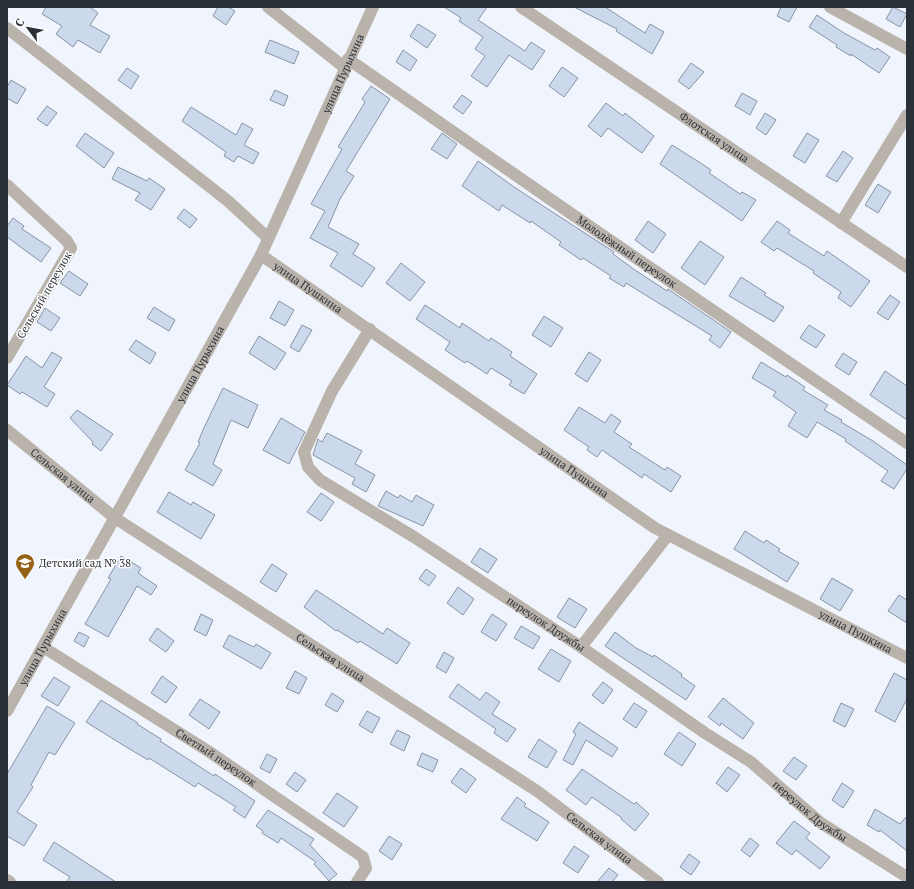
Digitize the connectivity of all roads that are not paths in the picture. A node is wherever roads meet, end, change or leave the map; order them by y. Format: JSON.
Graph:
{"nodes":[{"id":1,"x":268,"y":7,"type":"edge"},
{"id":2,"x":373,"y":7,"type":"edge"},
{"id":3,"x":521,"y":7,"type":"edge"},
{"id":4,"x":830,"y":7,"type":"edge"},
{"id":5,"x":7,"y":28,"type":"edge"},
{"id":6,"x":907,"y":49,"type":"edge"},
{"id":7,"x":346,"y":63,"type":"junction"},
{"id":8,"x":907,"y":115,"type":"edge"},
{"id":9,"x":7,"y":186,"type":"edge"},
{"id":10,"x":841,"y":223,"type":"junction"},
{"id":11,"x":268,"y":238,"type":"junction"},
{"id":12,"x":262,"y":255,"type":"junction"},
{"id":13,"x":907,"y":267,"type":"edge"},
{"id":14,"x":370,"y":329,"type":"junction"},
{"id":15,"x":7,"y":358,"type":"edge"},
{"id":16,"x":7,"y":430,"type":"edge"},
{"id":17,"x":907,"y":443,"type":"edge"},
{"id":18,"x":115,"y":518,"type":"junction"},
{"id":19,"x":668,"y":535,"type":"junction"},
{"id":20,"x":43,"y":647,"type":"junction"},
{"id":21,"x":581,"y":647,"type":"junction"},
{"id":22,"x":907,"y":658,"type":"edge"},
{"id":23,"x":7,"y":711,"type":"edge"},
{"id":24,"x":907,"y":877,"type":"edge"},
{"id":25,"x":7,"y":880,"type":"edge"},
{"id":26,"x":10,"y":882,"type":"edge"},
{"id":27,"x":357,"y":882,"type":"edge"},
{"id":28,"x":658,"y":882,"type":"edge"}],
"edges":[{"from":1,"to":7,"type":"street","name":"Молодёжный переулок"},
{"from":2,"to":7,"type":"street","name":"улица Пурыхина"},
{"from":3,"to":10,"type":"street","name":"Флотская улица"},
{"from":4,"to":6,"type":"street"},
{"from":5,"to":11,"type":"street"},
{"from":7,"to":11,"type":"street","name":"улица Пурыхина"},
{"from":7,"to":17,"type":"street","name":"Молодёжный переулок"},
{"from":8,"to":10,"type":"street"},
{"from":9,"to":15,"type":"street","name":"Сельский переулок"},
{"from":10,"to":13,"type":"street","name":"Флотская улица"},
{"from":11,"to":12,"type":"street","name":"улица Пурыхина"},
{"from":12,"to":14,"type":"street","name":"улица Пушкина"},
{"from":12,"to":18,"type":"street","name":"улица Пурыхина"},
{"from":14,"to":19,"type":"street","name":"улица Пушкина"},
{"from":14,"to":21,"type":"street","name":"переулок Дружбы"},
{"from":16,"to":18,"type":"street","name":"Сельская улица"},
{"from":18,"to":20,"type":"street","name":"улица Пурыхина"},
{"from":18,"to":28,"type":"street","name":"Сельская улица"},
{"from":19,"to":21,"type":"street"},
{"from":19,"to":22,"type":"street","name":"улица Пушкина"},
{"from":20,"to":23,"type":"street","name":"улица Пурыхина"},
{"from":20,"to":27,"type":"street","name":"Светлый переулок"},
{"from":21,"to":24,"type":"street","name":"переулок Дружбы"},
{"from":25,"to":26,"type":"street"}]}
